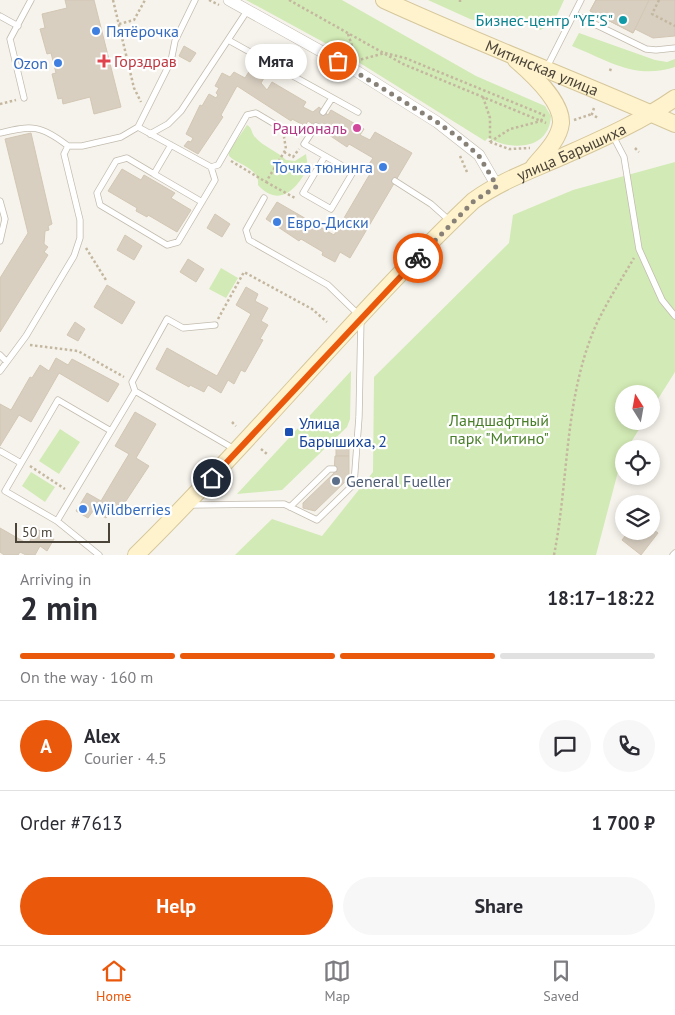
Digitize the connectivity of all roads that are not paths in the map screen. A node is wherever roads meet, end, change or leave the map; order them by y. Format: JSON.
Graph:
{"nodes":[{"id":1,"x":31,"y":0,"type":"edge"},
{"id":2,"x":195,"y":0,"type":"edge"},
{"id":3,"x":228,"y":0,"type":"edge"},
{"id":4,"x":384,"y":0,"type":"edge"},
{"id":5,"x":582,"y":0,"type":"edge"},
{"id":6,"x":574,"y":14,"type":"junction"},
{"id":7,"x":245,"y":15,"type":"junction"},
{"id":8,"x":0,"y":16,"type":"edge"},
{"id":9,"x":18,"y":26,"type":"junction"},
{"id":10,"x":230,"y":41,"type":"junction"},
{"id":11,"x":675,"y":48,"type":"edge"},
{"id":12,"x":509,"y":53,"type":"junction"},
{"id":13,"x":547,"y":68,"type":"junction"},
{"id":14,"x":24,"y":98,"type":"road end"},
{"id":15,"x":332,"y":98,"type":"junction"},
{"id":16,"x":675,"y":98,"type":"edge"},
{"id":17,"x":323,"y":112,"type":"dead end"},
{"id":18,"x":358,"y":112,"type":"dead end"},
{"id":19,"x":652,"y":114,"type":"junction"},
{"id":20,"x":675,"y":124,"type":"edge"},
{"id":21,"x":316,"y":126,"type":"dead end"},
{"id":22,"x":138,"y":127,"type":"junction"},
{"id":23,"x":283,"y":129,"type":"road end"},
{"id":24,"x":0,"y":133,"type":"edge"},
{"id":25,"x":150,"y":134,"type":"junction"},
{"id":26,"x":612,"y":134,"type":"junction"},
{"id":27,"x":171,"y":145,"type":"junction"},
{"id":28,"x":68,"y":146,"type":"junction"},
{"id":29,"x":325,"y":156,"type":"junction"},
{"id":30,"x":211,"y":167,"type":"junction"},
{"id":31,"x":531,"y":170,"type":"junction"},
{"id":32,"x":154,"y":174,"type":"junction"},
{"id":33,"x":395,"y":182,"type":"dead end"},
{"id":34,"x":497,"y":186,"type":"junction"},
{"id":35,"x":264,"y":198,"type":"dead end"},
{"id":36,"x":0,"y":201,"type":"edge"},
{"id":37,"x":202,"y":202,"type":"junction"},
{"id":38,"x":451,"y":222,"type":"junction"},
{"id":39,"x":0,"y":241,"type":"edge"},
{"id":40,"x":675,"y":316,"type":"edge"},
{"id":41,"x":361,"y":317,"type":"junction"},
{"id":42,"x":215,"y":325,"type":"road end"},
{"id":43,"x":0,"y":355,"type":"edge"},
{"id":44,"x":6,"y":360,"type":"junction"},
{"id":45,"x":0,"y":371,"type":"edge"},
{"id":46,"x":135,"y":390,"type":"junction"},
{"id":47,"x":111,"y":431,"type":"junction"},
{"id":48,"x":0,"y":451,"type":"edge"},
{"id":49,"x":238,"y":451,"type":"junction"},
{"id":50,"x":22,"y":463,"type":"junction"},
{"id":51,"x":334,"y":469,"type":"dead end"},
{"id":52,"x":315,"y":483,"type":"junction"},
{"id":53,"x":323,"y":484,"type":"dead end"},
{"id":54,"x":343,"y":484,"type":"dead end"},
{"id":55,"x":354,"y":484,"type":"junction"},
{"id":56,"x":298,"y":500,"type":"junction"},
{"id":57,"x":306,"y":500,"type":"dead end"},
{"id":58,"x":326,"y":500,"type":"dead end"},
{"id":59,"x":336,"y":500,"type":"junction"},
{"id":60,"x":186,"y":505,"type":"junction"},
{"id":61,"x":290,"y":507,"type":"junction"},
{"id":62,"x":57,"y":522,"type":"junction"},
{"id":63,"x":99,"y":555,"type":"edge"},
{"id":64,"x":136,"y":555,"type":"edge"}],
"edges":[{"from":1,"to":9,"type":"lane"},
{"from":2,"to":22,"type":"lane"},
{"from":3,"to":7,"type":"street"},
{"from":4,"to":12,"type":"main road","name":"Митинская улица"},
{"from":5,"to":6,"type":"lane"},
{"from":6,"to":11,"type":"lane"},
{"from":6,"to":13,"type":"lane"},
{"from":7,"to":10,"type":"lane"},
{"from":7,"to":34,"type":"street"},
{"from":8,"to":9,"type":"lane"},
{"from":9,"to":14,"type":"lane"},
{"from":10,"to":15,"type":"lane"},
{"from":10,"to":25,"type":"lane"},
{"from":12,"to":13,"type":"main road","name":"Митинская улица"},
{"from":12,"to":31,"type":"main road"},
{"from":13,"to":19,"type":"main road","name":"Митинская улица"},
{"from":15,"to":17,"type":"lane"},
{"from":15,"to":18,"type":"lane"},
{"from":16,"to":19,"type":"main road","name":"улица Барышиха"},
{"from":19,"to":20,"type":"main road","name":"Митинская улица"},
{"from":19,"to":26,"type":"main road","name":"улица Барышиха"},
{"from":21,"to":29,"type":"lane"},
{"from":22,"to":25,"type":"lane"},
{"from":22,"to":28,"type":"lane"},
{"from":23,"to":30,"type":"lane"},
{"from":24,"to":28,"type":"lane"},
{"from":25,"to":27,"type":"lane"},
{"from":26,"to":31,"type":"main road","name":"улица Барышиха"},
{"from":26,"to":40,"type":"lane"},
{"from":27,"to":30,"type":"lane"},
{"from":27,"to":32,"type":"lane"},
{"from":28,"to":44,"type":"lane"},
{"from":29,"to":29,"type":"lane"},
{"from":30,"to":37,"type":"lane"},
{"from":31,"to":34,"type":"main road","name":"улица Барышиха"},
{"from":32,"to":37,"type":"lane"},
{"from":32,"to":37,"type":"lane"},
{"from":33,"to":38,"type":"lane"},
{"from":34,"to":38,"type":"main road","name":"улица Барышиха"},
{"from":35,"to":41,"type":"lane"},
{"from":36,"to":39,"type":"lane"},
{"from":38,"to":41,"type":"main road","name":"улица Барышиха"},
{"from":41,"to":49,"type":"main road","name":"улица Барышиха"},
{"from":41,"to":55,"type":"lane"},
{"from":42,"to":46,"type":"lane"},
{"from":43,"to":44,"type":"lane"},
{"from":44,"to":45,"type":"lane"},
{"from":46,"to":47,"type":"lane"},
{"from":46,"to":49,"type":"lane"},
{"from":47,"to":50,"type":"lane"},
{"from":47,"to":62,"type":"lane"},
{"from":48,"to":50,"type":"lane"},
{"from":49,"to":60,"type":"main road","name":"улица Барышиха"},
{"from":50,"to":62,"type":"lane"},
{"from":51,"to":52,"type":"lane"},
{"from":52,"to":53,"type":"lane"},
{"from":52,"to":56,"type":"lane"},
{"from":54,"to":55,"type":"lane"},
{"from":55,"to":59,"type":"lane"},
{"from":56,"to":57,"type":"lane"},
{"from":56,"to":61,"type":"lane"},
{"from":58,"to":59,"type":"lane"},
{"from":59,"to":61,"type":"lane"},
{"from":60,"to":61,"type":"lane"},
{"from":60,"to":64,"type":"main road","name":"улица Барышиха"},
{"from":62,"to":63,"type":"lane"}]}
